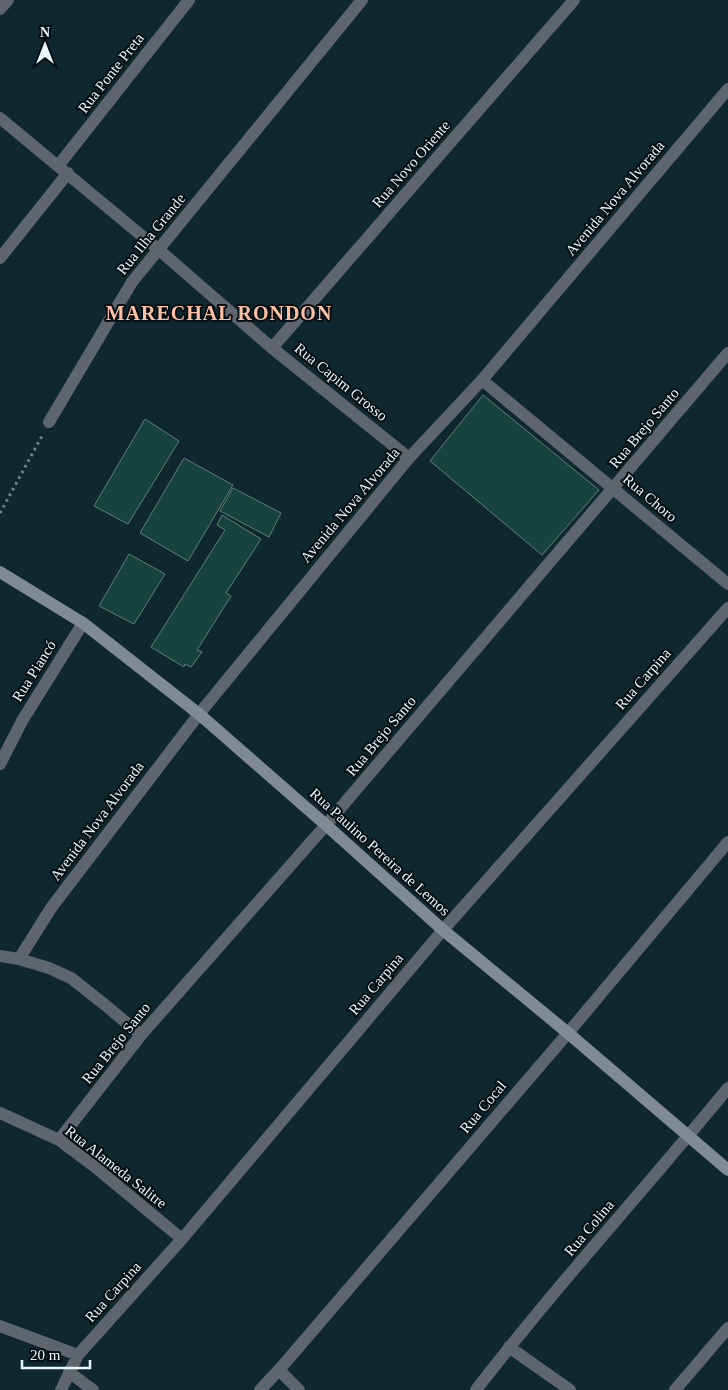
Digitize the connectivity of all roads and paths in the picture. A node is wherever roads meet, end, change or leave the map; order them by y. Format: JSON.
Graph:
{"nodes":[{"id":1,"x":8,"y":0,"type":"edge"},
{"id":2,"x":189,"y":0,"type":"edge"},
{"id":3,"x":362,"y":0,"type":"edge"},
{"id":4,"x":574,"y":0,"type":"edge"},
{"id":5,"x":0,"y":9,"type":"edge"},
{"id":6,"x":728,"y":89,"type":"edge"},
{"id":7,"x":0,"y":118,"type":"edge"},
{"id":8,"x":63,"y":170,"type":"junction"},
{"id":9,"x":159,"y":250,"type":"junction"},
{"id":10,"x":0,"y":258,"type":"edge"},
{"id":11,"x":272,"y":348,"type":"junction"},
{"id":12,"x":728,"y":353,"type":"edge"},
{"id":13,"x":482,"y":380,"type":"junction"},
{"id":14,"x":49,"y":422,"type":"joint"},
{"id":15,"x":410,"y":458,"type":"junction"},
{"id":16,"x":613,"y":489,"type":"junction"},
{"id":17,"x":0,"y":513,"type":"edge"},
{"id":18,"x":0,"y":572,"type":"edge"},
{"id":19,"x":728,"y":584,"type":"edge"},
{"id":20,"x":728,"y":608,"type":"edge"},
{"id":21,"x":83,"y":623,"type":"junction"},
{"id":22,"x":199,"y":714,"type":"junction"},
{"id":23,"x":0,"y":764,"type":"edge"},
{"id":24,"x":326,"y":825,"type":"junction"},
{"id":25,"x":728,"y":842,"type":"edge"},
{"id":26,"x":443,"y":930,"type":"junction"},
{"id":27,"x":0,"y":956,"type":"edge"},
{"id":28,"x":19,"y":958,"type":"junction"},
{"id":29,"x":568,"y":1033,"type":"junction"},
{"id":30,"x":141,"y":1035,"type":"junction"},
{"id":31,"x":728,"y":1088,"type":"edge"},
{"id":32,"x":0,"y":1113,"type":"edge"},
{"id":33,"x":689,"y":1136,"type":"junction"},
{"id":34,"x":59,"y":1140,"type":"junction"},
{"id":35,"x":728,"y":1170,"type":"edge"},
{"id":36,"x":182,"y":1239,"type":"junction"},
{"id":37,"x":0,"y":1326,"type":"edge"},
{"id":38,"x":728,"y":1328,"type":"edge"},
{"id":39,"x":509,"y":1347,"type":"junction"},
{"id":40,"x":78,"y":1355,"type":"junction"},
{"id":41,"x":279,"y":1370,"type":"junction"},
{"id":42,"x":69,"y":1372,"type":"junction"},
{"id":43,"x":61,"y":1390,"type":"edge"},
{"id":44,"x":93,"y":1390,"type":"edge"},
{"id":45,"x":260,"y":1390,"type":"edge"},
{"id":46,"x":299,"y":1390,"type":"edge"},
{"id":47,"x":476,"y":1390,"type":"edge"},
{"id":48,"x":570,"y":1390,"type":"edge"},
{"id":49,"x":675,"y":1390,"type":"edge"}],
"edges":[{"from":1,"to":5,"type":"street"},
{"from":2,"to":8,"type":"street","name":"Rua Ponte Preta"},
{"from":3,"to":9,"type":"street","name":"Rua Ilha Grande"},
{"from":4,"to":11,"type":"street","name":"Rua Novo Oriente"},
{"from":6,"to":13,"type":"street","name":"Avenida Nova Alvorada"},
{"from":7,"to":8,"type":"street","name":"Rua Capim Grosso"},
{"from":8,"to":9,"type":"street","name":"Rua Capim Grosso"},
{"from":8,"to":10,"type":"street","name":"Rua Ponte Preta"},
{"from":9,"to":11,"type":"street","name":"Rua Capim Grosso"},
{"from":9,"to":14,"type":"street","name":"Rua Ilha Grande"},
{"from":11,"to":15,"type":"street","name":"Rua Capim Grosso"},
{"from":12,"to":16,"type":"street","name":"Rua Brejo Santo"},
{"from":13,"to":15,"type":"street","name":"Avenida Nova Alvorada"},
{"from":13,"to":16,"type":"street","name":"Rua Choro"},
{"from":14,"to":17,"type":"path"},
{"from":15,"to":22,"type":"street","name":"Avenida Nova Alvorada"},
{"from":16,"to":19,"type":"street","name":"Rua Choro"},
{"from":16,"to":24,"type":"street","name":"Rua Brejo Santo"},
{"from":18,"to":21,"type":"street","name":"Rua Paulino Pereira de Lemos"},
{"from":20,"to":26,"type":"street","name":"Rua Carpina"},
{"from":21,"to":22,"type":"street","name":"Rua Paulino Pereira de Lemos"},
{"from":21,"to":23,"type":"street","name":"Rua Piancó"},
{"from":22,"to":24,"type":"street","name":"Rua Paulino Pereira de Lemos"},
{"from":22,"to":28,"type":"street","name":"Avenida Nova Alvorada"},
{"from":24,"to":26,"type":"street","name":"Rua Paulino Pereira de Lemos"},
{"from":24,"to":30,"type":"street","name":"Rua Brejo Santo"},
{"from":25,"to":29,"type":"street","name":"Rua Cocal"},
{"from":26,"to":29,"type":"street","name":"Rua Paulino Pereira de Lemos"},
{"from":26,"to":36,"type":"street","name":"Rua Carpina"},
{"from":27,"to":28,"type":"street"},
{"from":28,"to":30,"type":"street"},
{"from":29,"to":33,"type":"street","name":"Rua Paulino Pereira de Lemos"},
{"from":29,"to":41,"type":"street","name":"Rua Cocal"},
{"from":30,"to":34,"type":"street","name":"Rua Brejo Santo"},
{"from":31,"to":33,"type":"street","name":"Rua Colina"},
{"from":32,"to":34,"type":"street","name":"Rua Alameda Salitre"},
{"from":33,"to":35,"type":"street","name":"Rua Paulino Pereira de Lemos"},
{"from":33,"to":39,"type":"street","name":"Rua Colina"},
{"from":34,"to":36,"type":"street","name":"Rua Alameda Salitre"},
{"from":36,"to":40,"type":"street","name":"Rua Carpina"},
{"from":37,"to":40,"type":"street"},
{"from":38,"to":49,"type":"street"},
{"from":39,"to":47,"type":"street","name":"Rua Colina"},
{"from":39,"to":48,"type":"street"},
{"from":40,"to":42,"type":"street","name":"Rua Carpina"},
{"from":41,"to":45,"type":"street","name":"Rua Cocal"},
{"from":41,"to":46,"type":"street"},
{"from":42,"to":43,"type":"street","name":"Rua Carpina"},
{"from":42,"to":44,"type":"street"}]}
